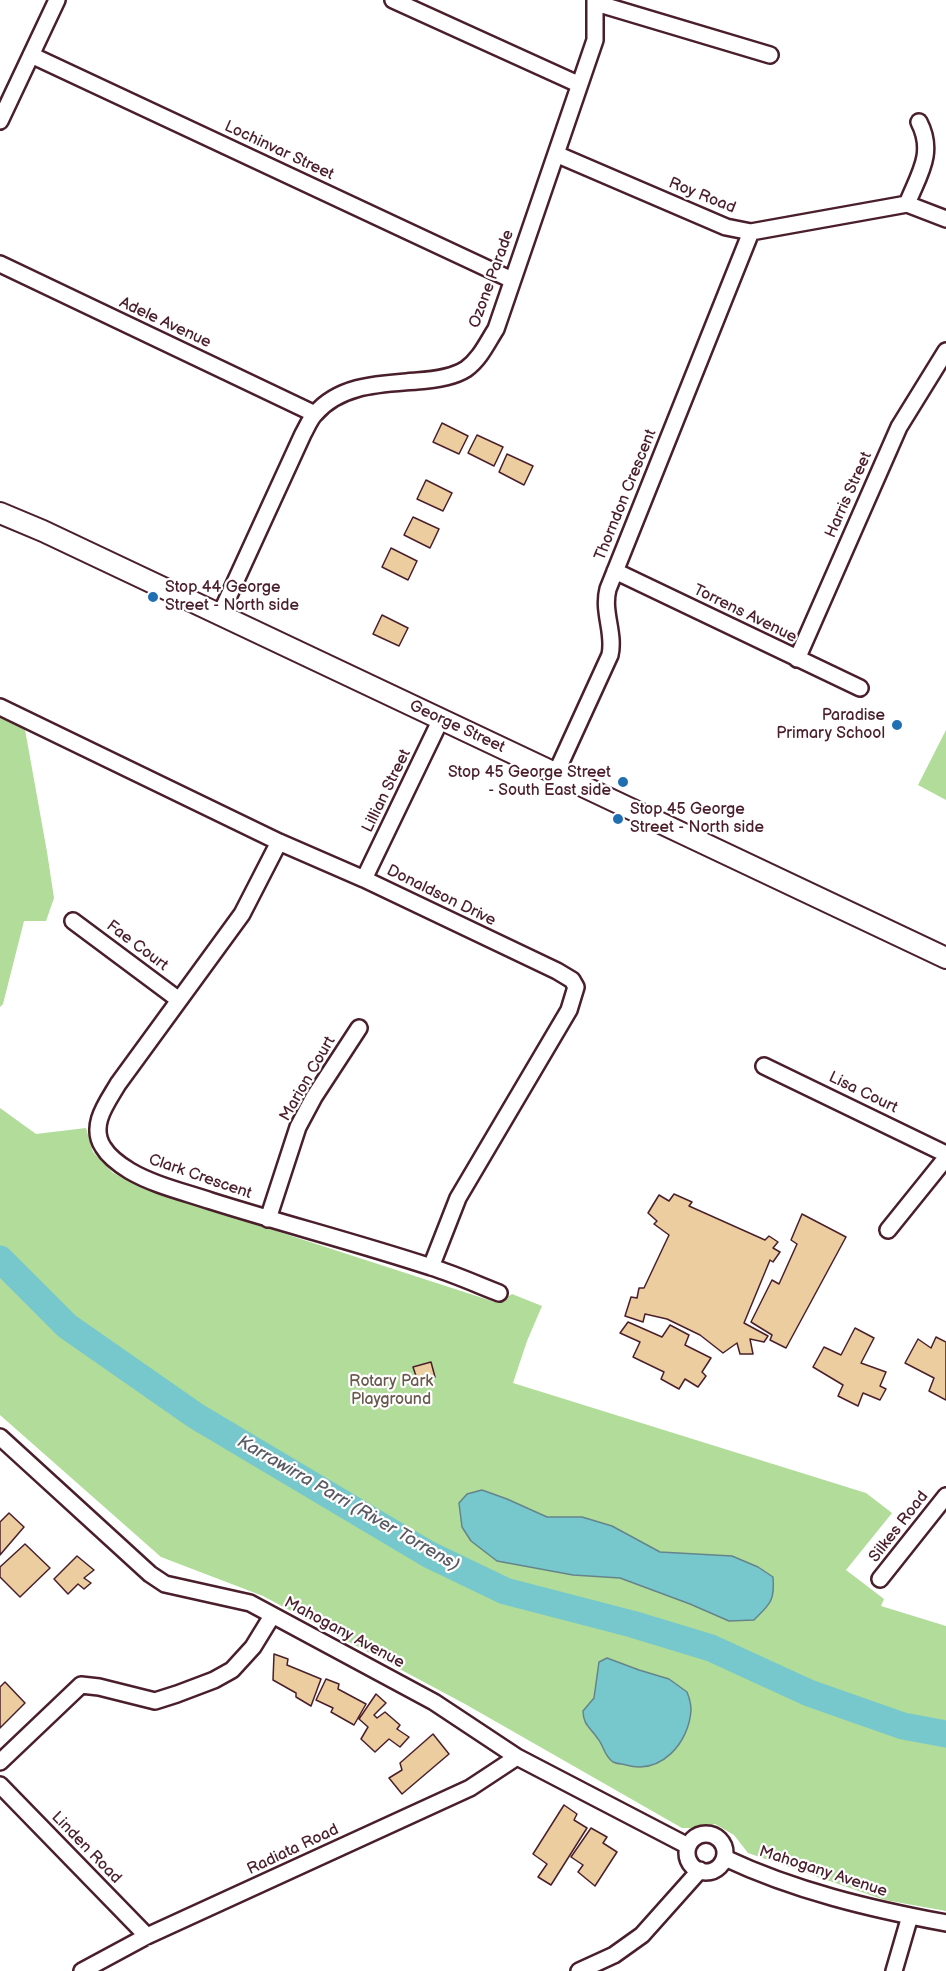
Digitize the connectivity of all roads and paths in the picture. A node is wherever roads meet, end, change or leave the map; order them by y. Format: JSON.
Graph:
{"nodes":[{"id":1,"x":57,"y":0,"type":"edge"},
{"id":2,"x":393,"y":0,"type":"edge"},
{"id":3,"x":596,"y":2,"type":"edge"},
{"id":4,"x":31,"y":55,"type":"junction"},
{"id":5,"x":770,"y":55,"type":"dead end"},
{"id":6,"x":578,"y":84,"type":"junction"},
{"id":7,"x":0,"y":121,"type":"edge"},
{"id":8,"x":919,"y":122,"type":"dead end"},
{"id":9,"x":556,"y":154,"type":"junction"},
{"id":10,"x":907,"y":204,"type":"junction"},
{"id":11,"x":946,"y":219,"type":"edge"},
{"id":12,"x":752,"y":232,"type":"junction"},
{"id":13,"x":0,"y":264,"type":"edge"},
{"id":14,"x":512,"y":280,"type":"junction"},
{"id":15,"x":946,"y":351,"type":"edge"},
{"id":16,"x":315,"y":414,"type":"junction"},
{"id":17,"x":0,"y":513,"type":"edge"},
{"id":18,"x":615,"y":571,"type":"junction"},
{"id":19,"x":220,"y":615,"type":"junction"},
{"id":20,"x":797,"y":659,"type":"junction"},
{"id":21,"x":860,"y":688,"type":"dead end"},
{"id":22,"x":0,"y":707,"type":"edge"},
{"id":23,"x":441,"y":719,"type":"junction"},
{"id":24,"x":556,"y":773,"type":"junction"},
{"id":25,"x":279,"y":842,"type":"junction"},
{"id":26,"x":364,"y":879,"type":"junction"},
{"id":27,"x":73,"y":921,"type":"dead end"},
{"id":28,"x":946,"y":958,"type":"edge"},
{"id":29,"x":178,"y":1000,"type":"junction"},
{"id":30,"x":360,"y":1028,"type":"dead end"},
{"id":31,"x":764,"y":1066,"type":"dead end"},
{"id":32,"x":946,"y":1154,"type":"edge"},
{"id":33,"x":946,"y":1158,"type":"edge"},
{"id":34,"x":268,"y":1219,"type":"junction"},
{"id":35,"x":888,"y":1230,"type":"dead end"},
{"id":36,"x":431,"y":1267,"type":"junction"},
{"id":37,"x":499,"y":1293,"type":"dead end"},
{"id":38,"x":0,"y":1437,"type":"edge"},
{"id":39,"x":946,"y":1496,"type":"edge"},
{"id":40,"x":880,"y":1579,"type":"dead end"},
{"id":41,"x":272,"y":1616,"type":"junction"},
{"id":42,"x":517,"y":1757,"type":"junction"},
{"id":43,"x":0,"y":1762,"type":"edge"},
{"id":44,"x":0,"y":1785,"type":"edge"},
{"id":45,"x":688,"y":1846,"type":"junction"},
{"id":46,"x":725,"y":1858,"type":"junction"},
{"id":47,"x":700,"y":1870,"type":"junction"},
{"id":48,"x":910,"y":1916,"type":"junction"},
{"id":49,"x":946,"y":1923,"type":"edge"},
{"id":50,"x":147,"y":1936,"type":"junction"},
{"id":51,"x":82,"y":1971,"type":"edge"},
{"id":52,"x":579,"y":1971,"type":"edge"},
{"id":53,"x":894,"y":1971,"type":"edge"}],
"edges":[{"from":1,"to":4,"type":"street"},
{"from":2,"to":6,"type":"street"},
{"from":3,"to":5,"type":"street"},
{"from":3,"to":6,"type":"street","name":"Ozone Parade"},
{"from":4,"to":7,"type":"street"},
{"from":4,"to":14,"type":"street","name":"Lochinvar Street"},
{"from":6,"to":9,"type":"street","name":"Ozone Parade"},
{"from":8,"to":10,"type":"street"},
{"from":9,"to":12,"type":"street","name":"Roy Road"},
{"from":9,"to":14,"type":"street","name":"Ozone Parade"},
{"from":10,"to":11,"type":"street"},
{"from":10,"to":12,"type":"street","name":"Roy Road"},
{"from":12,"to":18,"type":"street","name":"Thorndon Crescent"},
{"from":13,"to":16,"type":"street","name":"Adele Avenue"},
{"from":14,"to":16,"type":"street","name":"Ozone Parade"},
{"from":15,"to":20,"type":"street","name":"Harris Street"},
{"from":16,"to":19,"type":"street","name":"Ozone Parade"},
{"from":17,"to":19,"type":"street","name":"George Street"},
{"from":18,"to":20,"type":"street","name":"Torrens Avenue"},
{"from":18,"to":24,"type":"street","name":"Thorndon Crescent"},
{"from":19,"to":23,"type":"street","name":"George Street"},
{"from":20,"to":21,"type":"street","name":"Torrens Avenue"},
{"from":22,"to":25,"type":"street","name":"Donaldson Drive"},
{"from":23,"to":24,"type":"street","name":"George Street"},
{"from":23,"to":26,"type":"street","name":"Lillian Street"},
{"from":24,"to":28,"type":"street","name":"George Street"},
{"from":25,"to":26,"type":"street","name":"Donaldson Drive"},
{"from":25,"to":29,"type":"street","name":"Clark Crescent"},
{"from":26,"to":36,"type":"street","name":"Donaldson Drive"},
{"from":27,"to":29,"type":"street","name":"Fae Court"},
{"from":29,"to":34,"type":"street","name":"Clark Crescent"},
{"from":30,"to":34,"type":"street","name":"Marion Court"},
{"from":31,"to":32,"type":"street","name":"Lisa Court"},
{"from":33,"to":35,"type":"street"},
{"from":34,"to":36,"type":"street","name":"Clark Crescent"},
{"from":36,"to":37,"type":"street","name":"Clark Crescent"},
{"from":38,"to":41,"type":"street","name":"Mahogany Avenue"},
{"from":39,"to":40,"type":"street","name":"Silkes Road"},
{"from":41,"to":42,"type":"street","name":"Mahogany Avenue"},
{"from":41,"to":43,"type":"street"},
{"from":42,"to":45,"type":"street","name":"Mahogany Avenue"},
{"from":42,"to":50,"type":"street","name":"Radiata Road"},
{"from":44,"to":50,"type":"street","name":"Linden Road"},
{"from":45,"to":46,"type":"street"},
{"from":45,"to":47,"type":"street"},
{"from":46,"to":47,"type":"street"},
{"from":46,"to":48,"type":"street","name":"Mahogany Avenue"},
{"from":47,"to":52,"type":"street"},
{"from":48,"to":49,"type":"street","name":"Mahogany Avenue"},
{"from":48,"to":53,"type":"street"},
{"from":50,"to":51,"type":"street","name":"Radiata Road"}]}
